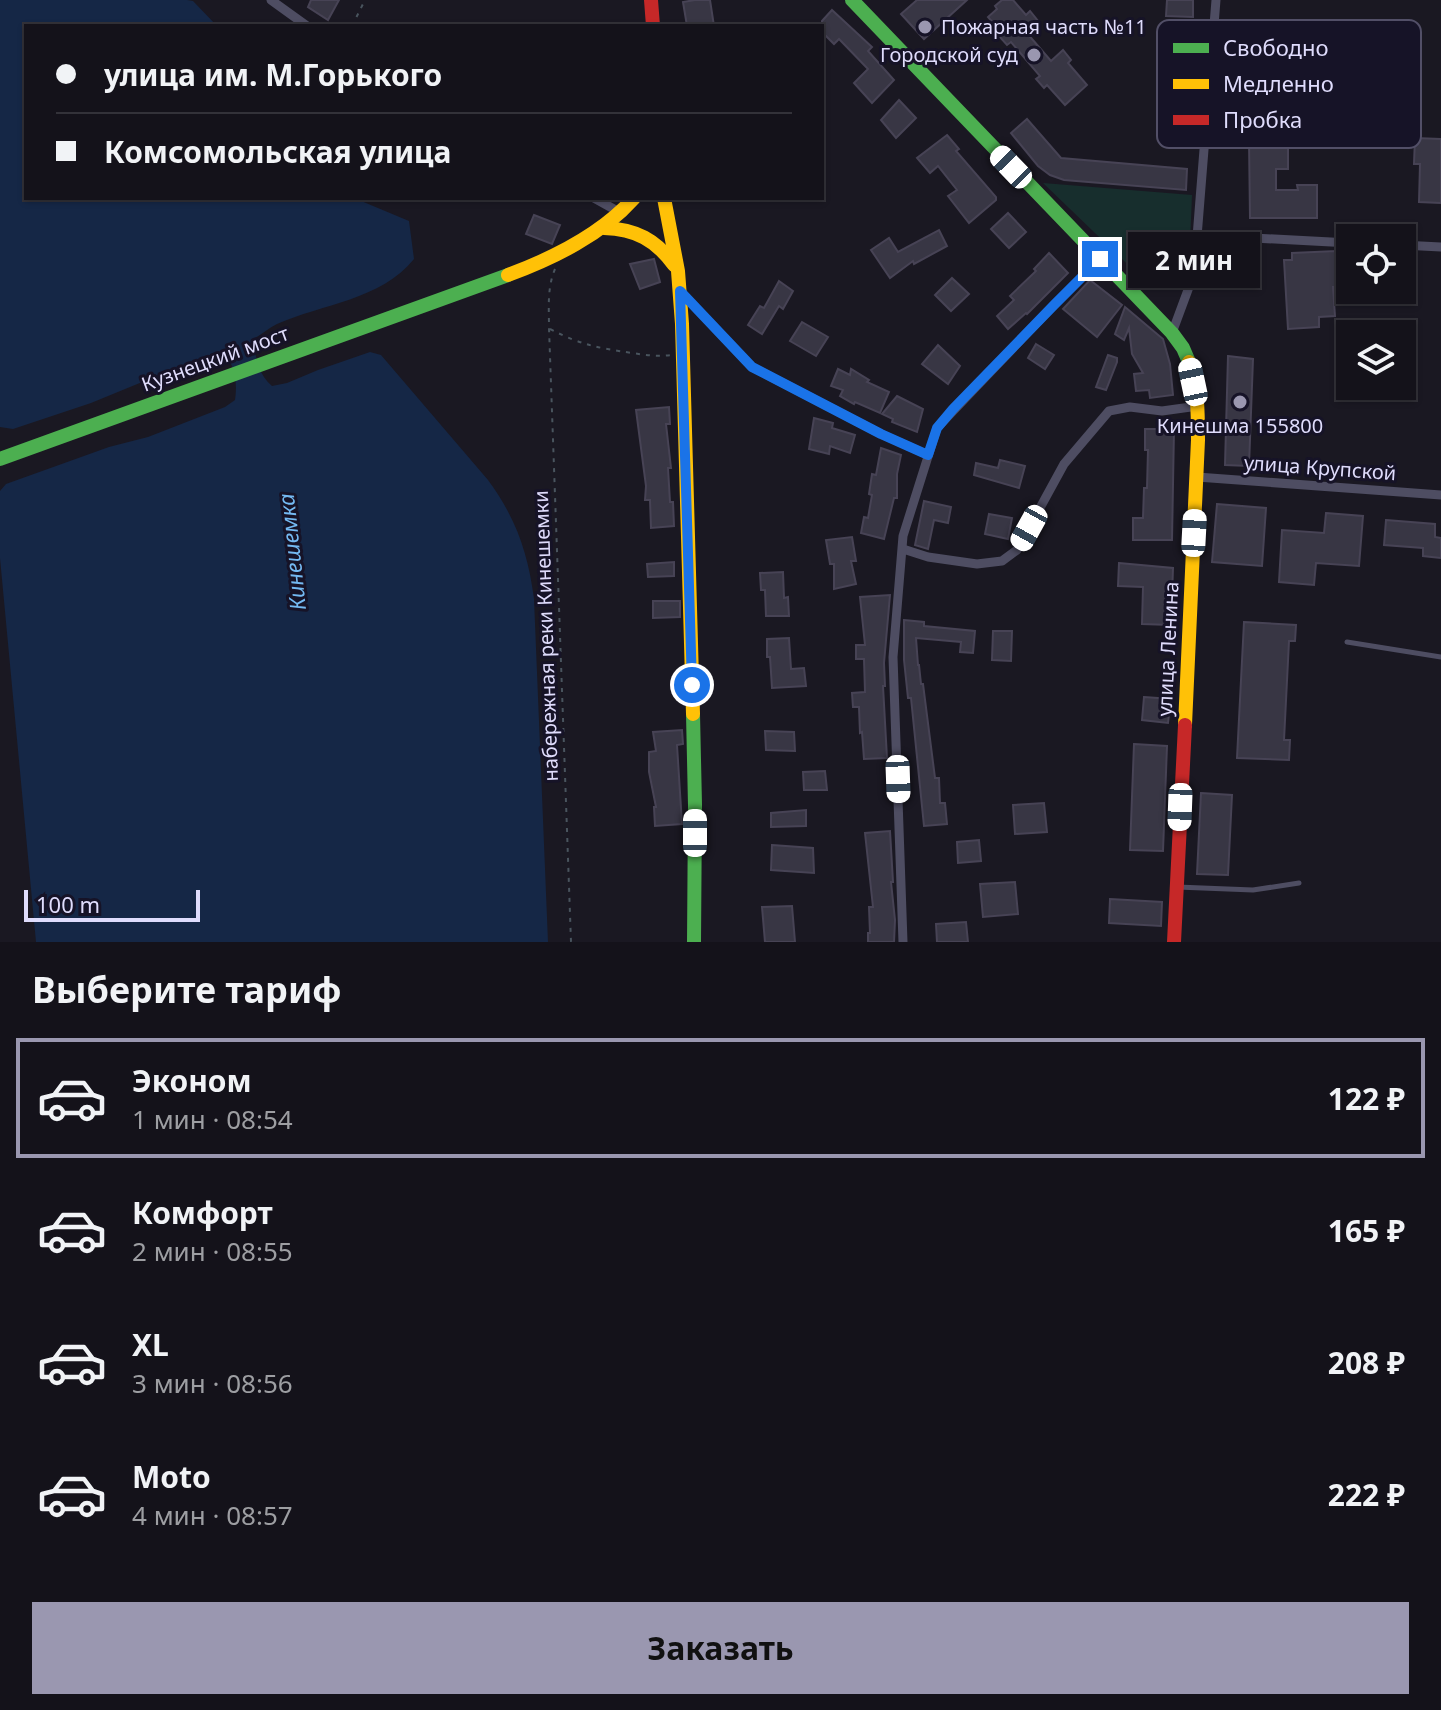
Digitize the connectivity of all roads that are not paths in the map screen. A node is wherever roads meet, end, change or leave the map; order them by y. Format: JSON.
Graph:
{"nodes":[{"id":1,"x":271,"y":0,"type":"edge"},
{"id":2,"x":651,"y":0,"type":"edge"},
{"id":3,"x":852,"y":0,"type":"edge"},
{"id":4,"x":1216,"y":0,"type":"edge"},
{"id":5,"x":1214,"y":20,"type":"edge"},
{"id":6,"x":304,"y":24,"type":"edge"},
{"id":7,"x":653,"y":24,"type":"edge"},
{"id":8,"x":1203,"y":148,"type":"edge"},
{"id":9,"x":598,"y":200,"type":"edge"},
{"id":10,"x":632,"y":200,"type":"edge"},
{"id":11,"x":664,"y":200,"type":"edge"},
{"id":12,"x":621,"y":213,"type":"junction"},
{"id":13,"x":604,"y":228,"type":"junction"},
{"id":14,"x":1196,"y":235,"type":"junction"},
{"id":15,"x":1336,"y":242,"type":"edge"},
{"id":16,"x":1416,"y":246,"type":"edge"},
{"id":17,"x":1441,"y":247,"type":"edge"},
{"id":18,"x":1100,"y":259,"type":"junction"},
{"id":19,"x":678,"y":271,"type":"junction"},
{"id":20,"x":680,"y":291,"type":"junction"},
{"id":21,"x":1172,"y":333,"type":"junction"},
{"id":22,"x":1198,"y":406,"type":"junction"},
{"id":23,"x":928,"y":455,"type":"junction"},
{"id":24,"x":0,"y":459,"type":"edge"},
{"id":25,"x":1197,"y":477,"type":"junction"},
{"id":26,"x":1441,"y":495,"type":"edge"},
{"id":27,"x":903,"y":549,"type":"junction"},
{"id":28,"x":1347,"y":642,"type":"dead end"},
{"id":29,"x":1441,"y":657,"type":"edge"},
{"id":30,"x":1299,"y":883,"type":"dead end"},
{"id":31,"x":1176,"y":887,"type":"junction"},
{"id":32,"x":694,"y":942,"type":"edge"},
{"id":33,"x":903,"y":942,"type":"edge"},
{"id":34,"x":1174,"y":942,"type":"edge"}],
"edges":[{"from":1,"to":6,"type":"street"},
{"from":2,"to":7,"type":"street"},
{"from":3,"to":18,"type":"street"},
{"from":4,"to":5,"type":"street"},
{"from":8,"to":14,"type":"street"},
{"from":9,"to":12,"type":"street"},
{"from":10,"to":12,"type":"street"},
{"from":11,"to":19,"type":"street"},
{"from":12,"to":13,"type":"street"},
{"from":13,"to":19,"type":"street"},
{"from":13,"to":24,"type":"street","name":"Кузнецкий мост"},
{"from":14,"to":15,"type":"street"},
{"from":14,"to":21,"type":"street"},
{"from":16,"to":17,"type":"street"},
{"from":18,"to":21,"type":"street"},
{"from":18,"to":23,"type":"street"},
{"from":19,"to":20,"type":"street"},
{"from":20,"to":23,"type":"street"},
{"from":20,"to":32,"type":"street"},
{"from":21,"to":22,"type":"street","name":"улица Ленина"},
{"from":22,"to":25,"type":"street","name":"улица Ленина"},
{"from":22,"to":27,"type":"street"},
{"from":23,"to":27,"type":"street"},
{"from":25,"to":26,"type":"street","name":"улица Крупской"},
{"from":25,"to":31,"type":"street","name":"улица Ленина"},
{"from":27,"to":33,"type":"street"},
{"from":28,"to":29,"type":"lane"},
{"from":30,"to":31,"type":"lane"},
{"from":31,"to":34,"type":"street","name":"улица Ленина"}]}
